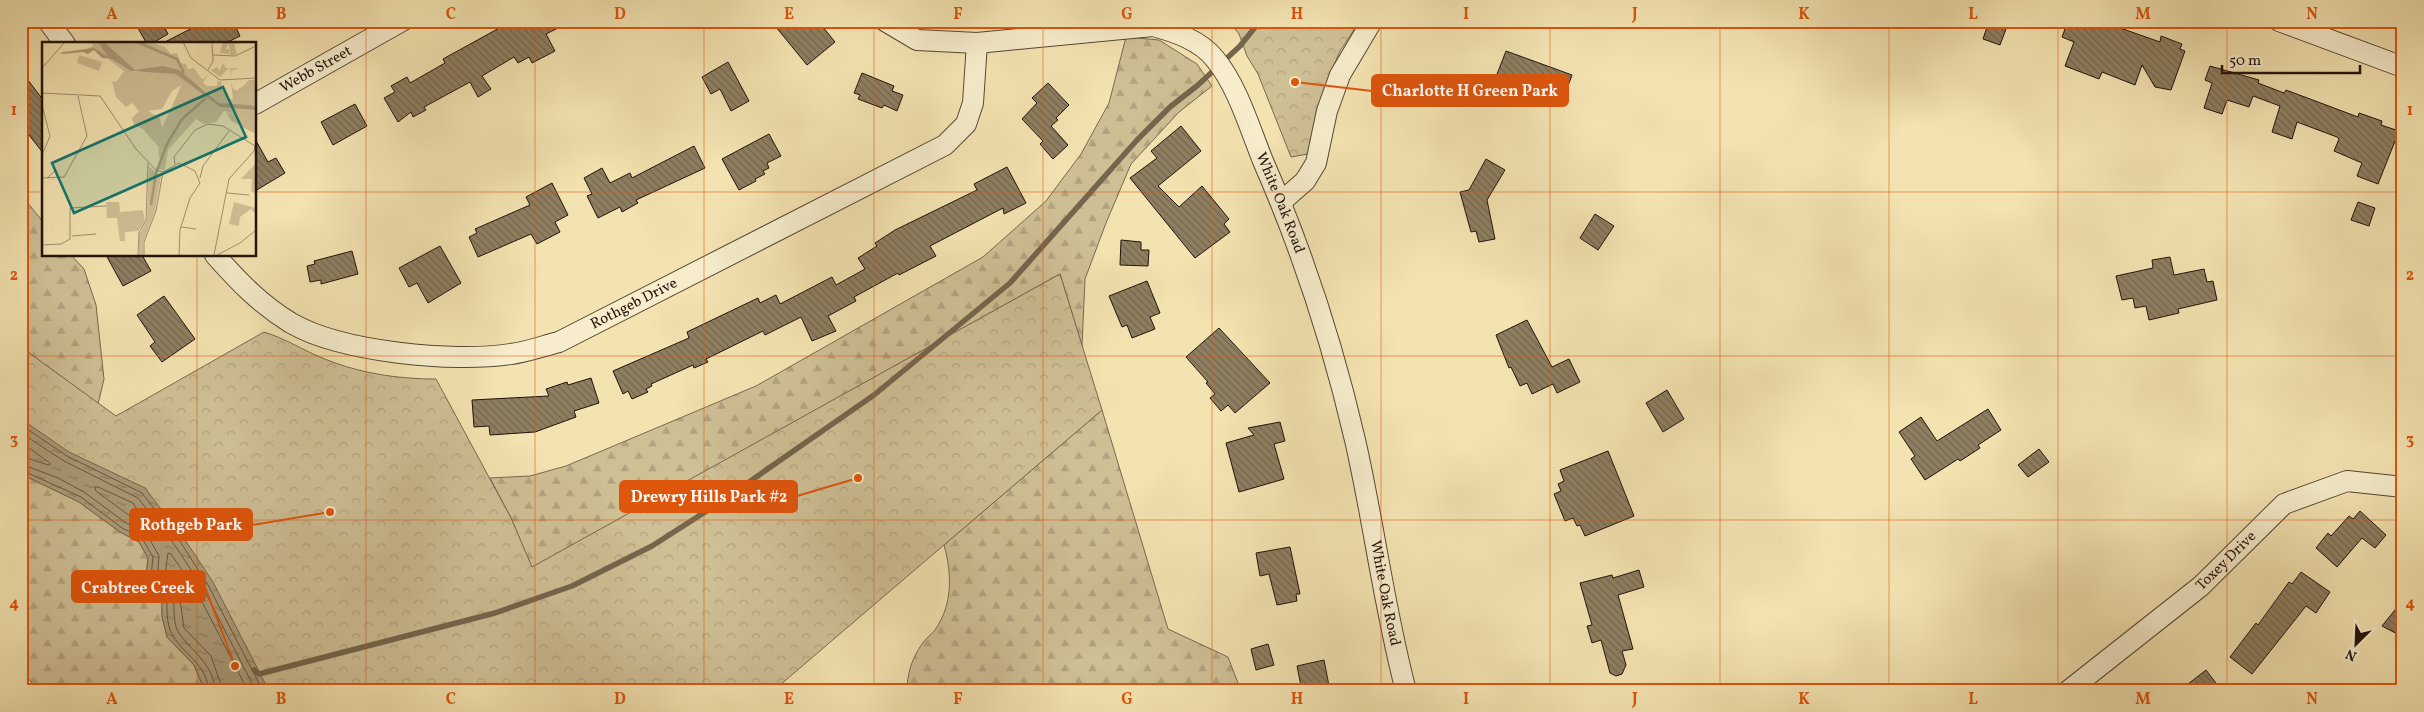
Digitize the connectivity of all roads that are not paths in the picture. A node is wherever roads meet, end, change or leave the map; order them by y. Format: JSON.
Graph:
{"nodes":[{"id":1,"x":48,"y":21,"type":"edge"},
{"id":2,"x":402,"y":21,"type":"edge"},
{"id":3,"x":885,"y":21,"type":"edge"},
{"id":4,"x":1372,"y":21,"type":"edge"},
{"id":5,"x":2279,"y":21,"type":"edge"},
{"id":6,"x":1154,"y":23,"type":"edge"},
{"id":7,"x":64,"y":42,"type":"edge"},
{"id":8,"x":977,"y":42,"type":"junction"},
{"id":9,"x":2403,"y":67,"type":"edge"},
{"id":10,"x":256,"y":103,"type":"edge"},
{"id":11,"x":1281,"y":202,"type":"junction"},
{"id":12,"x":215,"y":256,"type":"edge"},
{"id":13,"x":2403,"y":487,"type":"edge"},
{"id":14,"x":1406,"y":691,"type":"edge"},
{"id":15,"x":2068,"y":691,"type":"edge"}],
"edges":[{"from":1,"to":7,"type":"street"},
{"from":2,"to":10,"type":"street","name":"Webb Street"},
{"from":3,"to":8,"type":"street","name":"White Oak Road"},
{"from":4,"to":11,"type":"street"},
{"from":5,"to":9,"type":"street"},
{"from":6,"to":8,"type":"street","name":"White Oak Road"},
{"from":6,"to":11,"type":"street","name":"White Oak Road"},
{"from":8,"to":12,"type":"street","name":"Rothgeb Drive"},
{"from":11,"to":14,"type":"street","name":"White Oak Road"},
{"from":13,"to":15,"type":"street","name":"Toxey Drive"}]}
